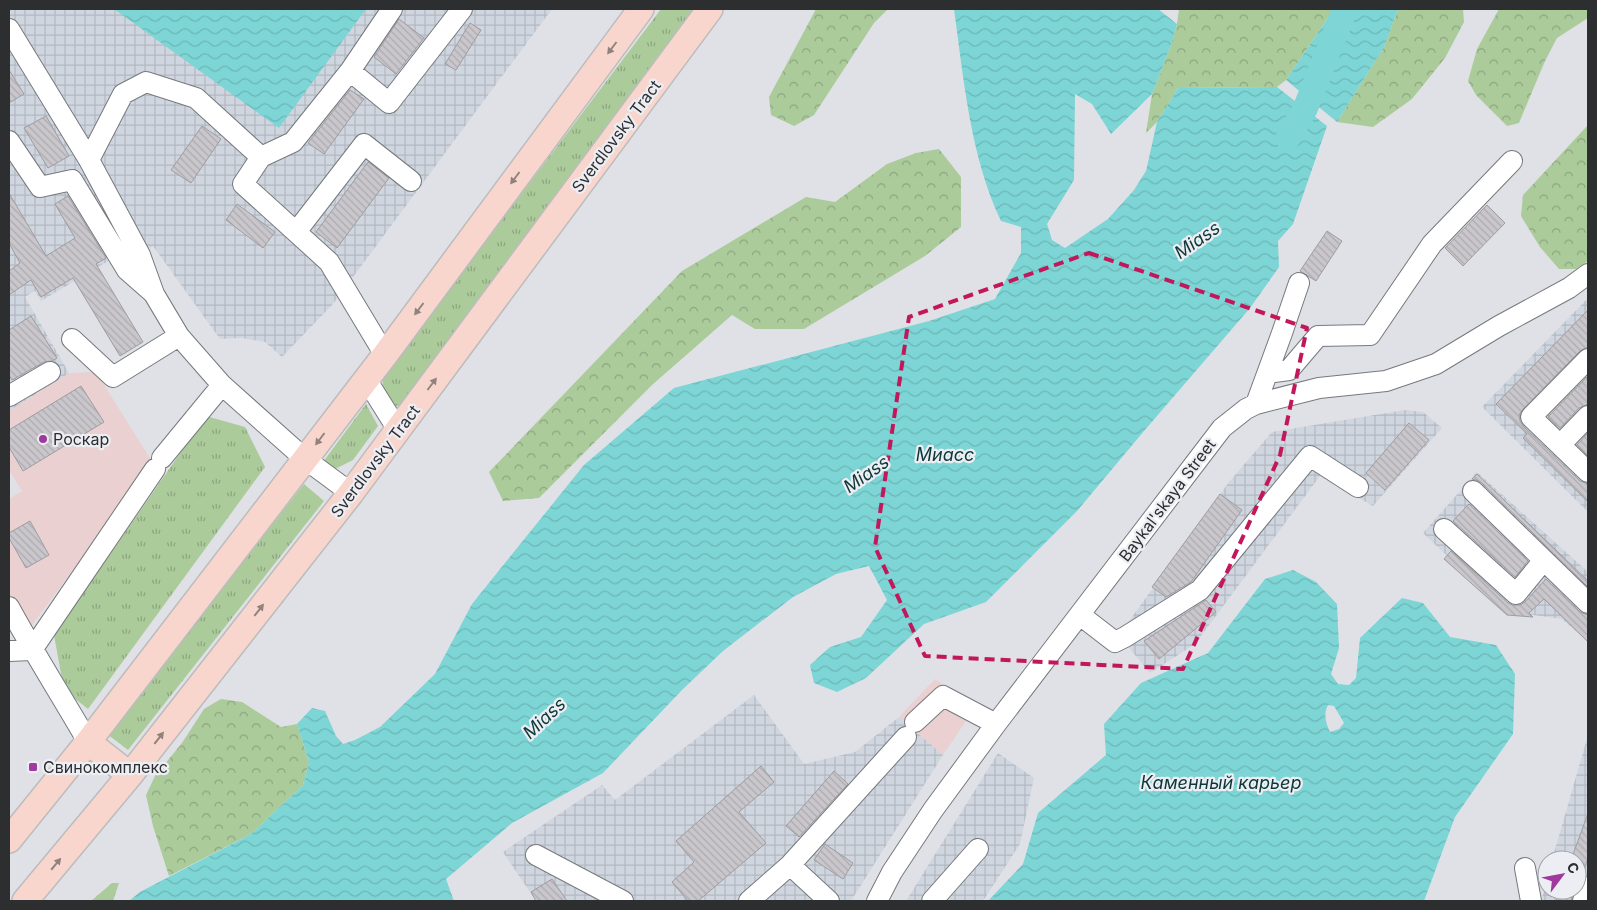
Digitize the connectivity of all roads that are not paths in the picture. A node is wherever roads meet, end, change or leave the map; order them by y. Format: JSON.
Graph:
{"nodes":[{"id":1,"x":392,"y":9,"type":"edge"},
{"id":2,"x":462,"y":9,"type":"edge"},
{"id":3,"x":641,"y":9,"type":"edge"},
{"id":4,"x":710,"y":9,"type":"edge"},
{"id":5,"x":9,"y":29,"type":"edge"},
{"id":6,"x":350,"y":71,"type":"junction"},
{"id":7,"x":9,"y":141,"type":"edge"},
{"id":8,"x":261,"y":157,"type":"junction"},
{"id":9,"x":89,"y":160,"type":"junction"},
{"id":10,"x":1512,"y":161,"type":"dead end"},
{"id":11,"x":411,"y":181,"type":"dead end"},
{"id":12,"x":296,"y":232,"type":"junction"},
{"id":13,"x":1588,"y":274,"type":"edge"},
{"id":14,"x":1299,"y":283,"type":"dead end"},
{"id":15,"x":154,"y":294,"type":"junction"},
{"id":16,"x":179,"y":336,"type":"junction"},
{"id":17,"x":72,"y":339,"type":"dead end"},
{"id":18,"x":385,"y":355,"type":"junction"},
{"id":19,"x":1588,"y":359,"type":"edge"},
{"id":20,"x":50,"y":372,"type":"dead end"},
{"id":21,"x":1268,"y":373,"type":"junction"},
{"id":22,"x":366,"y":379,"type":"junction"},
{"id":23,"x":222,"y":385,"type":"junction"},
{"id":24,"x":9,"y":396,"type":"edge"},
{"id":25,"x":1256,"y":404,"type":"junction"},
{"id":26,"x":1588,"y":416,"type":"edge"},
{"id":27,"x":398,"y":430,"type":"junction"},
{"id":28,"x":1560,"y":445,"type":"junction"},
{"id":29,"x":305,"y":459,"type":"junction"},
{"id":30,"x":1588,"y":472,"type":"edge"},
{"id":31,"x":1358,"y":487,"type":"dead end"},
{"id":32,"x":1473,"y":491,"type":"dead end"},
{"id":33,"x":351,"y":493,"type":"junction"},
{"id":34,"x":1444,"y":529,"type":"dead end"},
{"id":35,"x":1544,"y":560,"type":"junction"},
{"id":36,"x":1588,"y":603,"type":"edge"},
{"id":37,"x":9,"y":607,"type":"edge"},
{"id":38,"x":1080,"y":615,"type":"junction"},
{"id":39,"x":32,"y":650,"type":"junction"},
{"id":40,"x":9,"y":651,"type":"edge"},
{"id":41,"x":996,"y":724,"type":"junction"},
{"id":42,"x":88,"y":742,"type":"junction"},
{"id":43,"x":130,"y":775,"type":"junction"},
{"id":44,"x":9,"y":840,"type":"edge"},
{"id":45,"x":978,"y":848,"type":"dead end"},
{"id":46,"x":536,"y":855,"type":"dead end"},
{"id":47,"x":790,"y":865,"type":"junction"},
{"id":48,"x":1525,"y":868,"type":"dead end"},
{"id":49,"x":1588,"y":887,"type":"edge"},
{"id":50,"x":24,"y":901,"type":"edge"},
{"id":51,"x":623,"y":901,"type":"edge"},
{"id":52,"x":749,"y":901,"type":"edge"},
{"id":53,"x":829,"y":901,"type":"edge"},
{"id":54,"x":877,"y":901,"type":"edge"},
{"id":55,"x":932,"y":901,"type":"edge"},
{"id":56,"x":1531,"y":901,"type":"edge"},
{"id":57,"x":1583,"y":901,"type":"edge"}],
"edges":[{"from":1,"to":6,"type":"street"},
{"from":2,"to":6,"type":"street"},
{"from":3,"to":18,"type":"main road","one_way":true},
{"from":27,"to":4,"type":"main road","name":"Sverdlovsky Tract","one_way":true},
{"from":5,"to":9,"type":"street"},
{"from":6,"to":8,"type":"street"},
{"from":7,"to":15,"type":"street"},
{"from":8,"to":9,"type":"street"},
{"from":8,"to":12,"type":"street"},
{"from":9,"to":15,"type":"street"},
{"from":10,"to":21,"type":"street"},
{"from":11,"to":12,"type":"street"},
{"from":12,"to":18,"type":"street"},
{"from":13,"to":25,"type":"street","name":"Baykal'skaya Street"},
{"from":14,"to":21,"type":"street"},
{"from":15,"to":16,"type":"street"},
{"from":16,"to":17,"type":"street"},
{"from":16,"to":23,"type":"street"},
{"from":18,"to":22,"type":"main road"},
{"from":19,"to":28,"type":"street"},
{"from":20,"to":24,"type":"street"},
{"from":21,"to":25,"type":"street"},
{"from":22,"to":27,"type":"street"},
{"from":22,"to":29,"type":"main road","one_way":true},
{"from":23,"to":29,"type":"street"},
{"from":23,"to":39,"type":"street"},
{"from":25,"to":38,"type":"street","name":"Baykal'skaya Street"},
{"from":26,"to":28,"type":"street"},
{"from":27,"to":33,"type":"main road","name":"Sverdlovsky Tract"},
{"from":28,"to":30,"type":"street"},
{"from":29,"to":33,"type":"street"},
{"from":29,"to":42,"type":"main road"},
{"from":31,"to":38,"type":"street"},
{"from":32,"to":35,"type":"street"},
{"from":43,"to":33,"type":"main road","name":"Sverdlovsky Tract","one_way":true},
{"from":34,"to":35,"type":"street"},
{"from":35,"to":36,"type":"street"},
{"from":37,"to":39,"type":"street"},
{"from":38,"to":41,"type":"street","name":"Baykal'skaya Street"},
{"from":39,"to":40,"type":"street"},
{"from":39,"to":42,"type":"street"},
{"from":41,"to":47,"type":"street"},
{"from":41,"to":54,"type":"street","name":"Baykal'skaya Street"},
{"from":42,"to":43,"type":"main road"},
{"from":42,"to":44,"type":"main road"},
{"from":50,"to":43,"type":"main road","name":"Sverdlovsky Tract","one_way":true},
{"from":45,"to":55,"type":"street"},
{"from":46,"to":51,"type":"street"},
{"from":47,"to":52,"type":"street"},
{"from":47,"to":53,"type":"street"},
{"from":48,"to":56,"type":"street"},
{"from":49,"to":57,"type":"street"}]}
